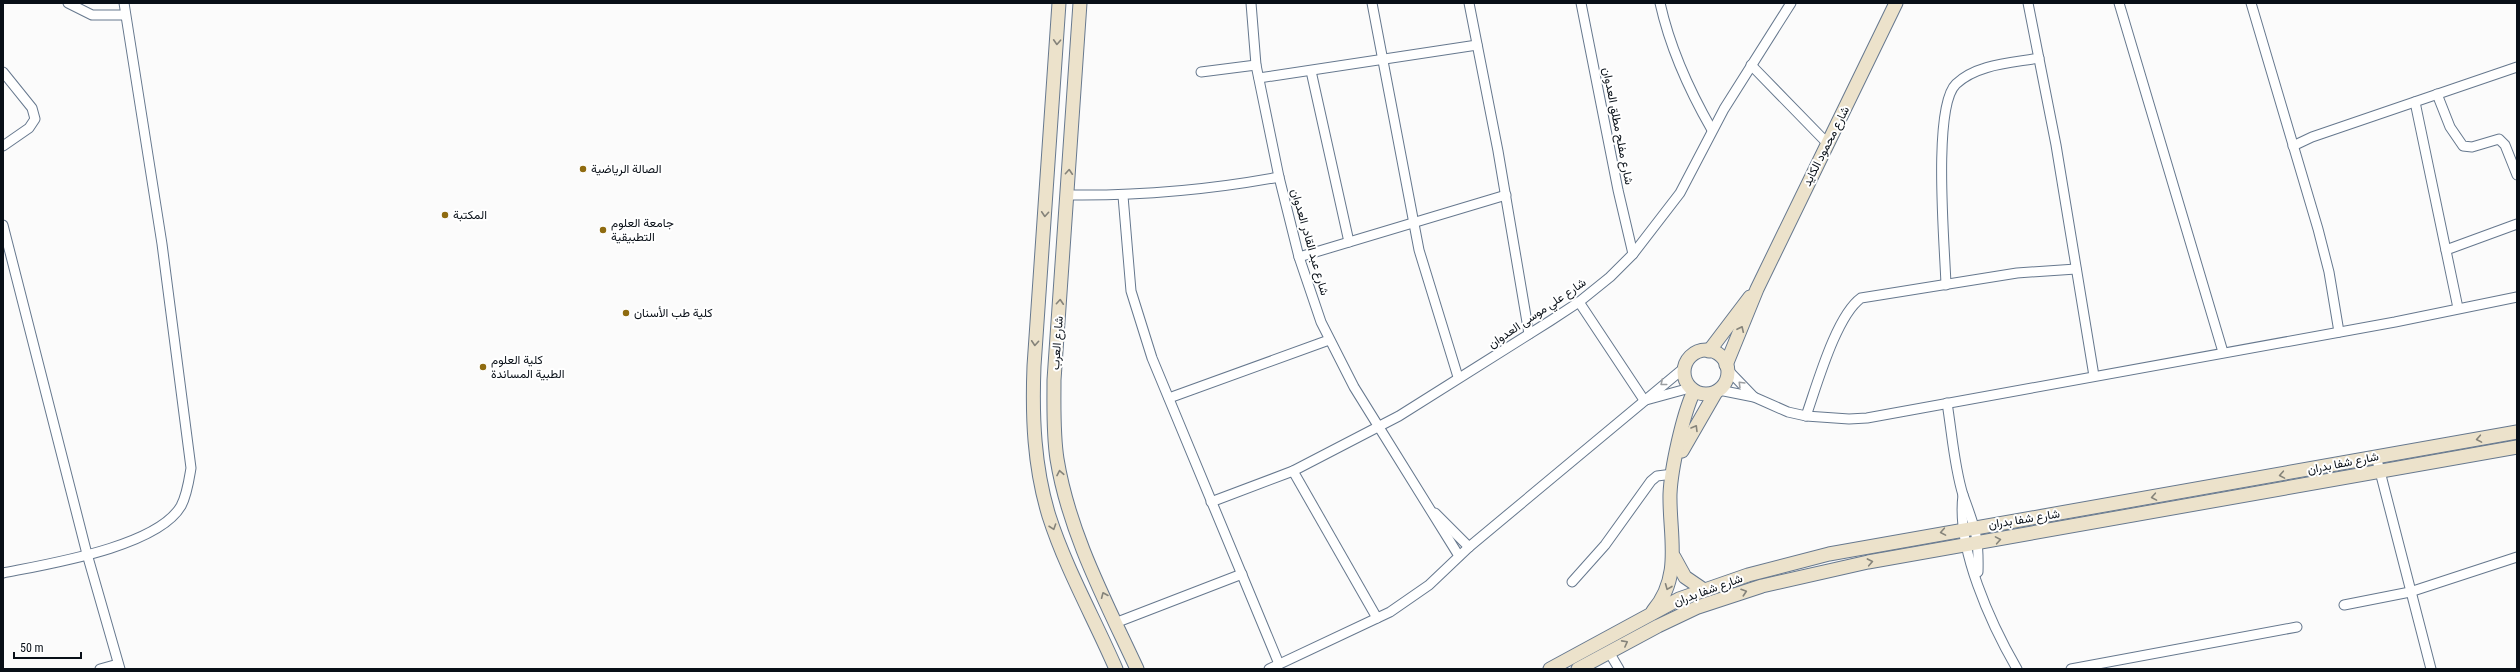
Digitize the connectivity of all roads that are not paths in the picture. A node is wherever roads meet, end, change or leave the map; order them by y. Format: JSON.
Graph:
{"nodes":[{"id":1,"x":68,"y":3,"type":"edge"},
{"id":2,"x":124,"y":3,"type":"edge"},
{"id":3,"x":1059,"y":3,"type":"edge"},
{"id":4,"x":1080,"y":3,"type":"edge"},
{"id":5,"x":1251,"y":3,"type":"edge"},
{"id":6,"x":1372,"y":3,"type":"edge"},
{"id":7,"x":1469,"y":3,"type":"edge"},
{"id":8,"x":1581,"y":3,"type":"edge"},
{"id":9,"x":1660,"y":3,"type":"edge"},
{"id":10,"x":1791,"y":3,"type":"edge"},
{"id":11,"x":1896,"y":3,"type":"edge"},
{"id":12,"x":2028,"y":3,"type":"edge"},
{"id":13,"x":2119,"y":3,"type":"edge"},
{"id":14,"x":2251,"y":3,"type":"edge"},
{"id":15,"x":125,"y":15,"type":"junction"},
{"id":16,"x":1477,"y":46,"type":"junction"},
{"id":17,"x":2039,"y":58,"type":"junction"},
{"id":18,"x":1383,"y":60,"type":"junction"},
{"id":19,"x":1256,"y":65,"type":"junction"},
{"id":20,"x":1751,"y":65,"type":"junction"},
{"id":21,"x":2517,"y":67,"type":"edge"},
{"id":22,"x":1311,"y":71,"type":"junction"},
{"id":23,"x":3,"y":72,"type":"edge"},
{"id":24,"x":1201,"y":72,"type":"dead end"},
{"id":25,"x":1259,"y":78,"type":"junction"},
{"id":26,"x":2437,"y":94,"type":"junction"},
{"id":27,"x":2415,"y":102,"type":"junction"},
{"id":28,"x":1712,"y":130,"type":"junction"},
{"id":29,"x":1828,"y":144,"type":"junction"},
{"id":30,"x":3,"y":146,"type":"edge"},
{"id":31,"x":2293,"y":146,"type":"junction"},
{"id":32,"x":2517,"y":175,"type":"edge"},
{"id":33,"x":1279,"y":177,"type":"junction"},
{"id":34,"x":1067,"y":195,"type":"junction"},
{"id":35,"x":1506,"y":195,"type":"junction"},
{"id":36,"x":1123,"y":196,"type":"junction"},
{"id":37,"x":1415,"y":223,"type":"junction"},
{"id":38,"x":2517,"y":224,"type":"edge"},
{"id":39,"x":3,"y":225,"type":"edge"},
{"id":40,"x":1349,"y":242,"type":"junction"},
{"id":41,"x":2446,"y":250,"type":"junction"},
{"id":42,"x":1633,"y":254,"type":"junction"},
{"id":43,"x":1299,"y":257,"type":"junction"},
{"id":44,"x":2076,"y":270,"type":"junction"},
{"id":45,"x":1946,"y":285,"type":"junction"},
{"id":46,"x":1756,"y":289,"type":"junction"},
{"id":47,"x":2517,"y":297,"type":"edge"},
{"id":48,"x":1579,"y":302,"type":"junction"},
{"id":49,"x":2458,"y":308,"type":"junction"},
{"id":50,"x":2339,"y":332,"type":"junction"},
{"id":51,"x":1530,"y":334,"type":"junction"},
{"id":52,"x":1329,"y":340,"type":"junction"},
{"id":53,"x":1709,"y":350,"type":"junction"},
{"id":54,"x":2223,"y":352,"type":"junction"},
{"id":55,"x":1684,"y":368,"type":"junction"},
{"id":56,"x":1727,"y":368,"type":"junction"},
{"id":57,"x":2094,"y":376,"type":"junction"},
{"id":58,"x":1458,"y":378,"type":"junction"},
{"id":59,"x":1692,"y":389,"type":"junction"},
{"id":60,"x":1717,"y":391,"type":"junction"},
{"id":61,"x":1754,"y":397,"type":"junction"},
{"id":62,"x":1169,"y":398,"type":"junction"},
{"id":63,"x":1644,"y":400,"type":"junction"},
{"id":64,"x":1947,"y":403,"type":"junction"},
{"id":65,"x":1806,"y":416,"type":"junction"},
{"id":66,"x":1379,"y":427,"type":"junction"},
{"id":67,"x":2517,"y":432,"type":"edge"},
{"id":68,"x":2517,"y":447,"type":"edge"},
{"id":69,"x":2376,"y":456,"type":"junction"},
{"id":70,"x":1674,"y":468,"type":"junction"},
{"id":71,"x":2379,"y":470,"type":"junction"},
{"id":72,"x":1292,"y":471,"type":"junction"},
{"id":73,"x":1211,"y":502,"type":"junction"},
{"id":74,"x":1429,"y":508,"type":"junction"},
{"id":75,"x":1969,"y":528,"type":"junction"},
{"id":76,"x":1973,"y":545,"type":"junction"},
{"id":77,"x":1469,"y":547,"type":"junction"},
{"id":78,"x":87,"y":554,"type":"junction"},
{"id":79,"x":1459,"y":556,"type":"junction"},
{"id":80,"x":1673,"y":556,"type":"junction"},
{"id":81,"x":2517,"y":557,"type":"edge"},
{"id":82,"x":3,"y":573,"type":"edge"},
{"id":83,"x":1242,"y":574,"type":"junction"},
{"id":84,"x":1572,"y":582,"type":"dead end"},
{"id":85,"x":1704,"y":590,"type":"junction"},
{"id":86,"x":2410,"y":592,"type":"junction"},
{"id":87,"x":2344,"y":605,"type":"dead end"},
{"id":88,"x":1650,"y":613,"type":"junction"},
{"id":89,"x":1377,"y":618,"type":"junction"},
{"id":90,"x":1115,"y":623,"type":"junction"},
{"id":91,"x":2298,"y":626,"type":"dead end"},
{"id":92,"x":1609,"y":652,"type":"junction"},
{"id":93,"x":1279,"y":664,"type":"junction"},
{"id":94,"x":119,"y":666,"type":"edge"},
{"id":95,"x":100,"y":669,"type":"edge"},
{"id":96,"x":1116,"y":669,"type":"edge"},
{"id":97,"x":1137,"y":669,"type":"edge"},
{"id":98,"x":1268,"y":669,"type":"edge"},
{"id":99,"x":1550,"y":669,"type":"edge"},
{"id":100,"x":1578,"y":669,"type":"edge"},
{"id":101,"x":1619,"y":669,"type":"edge"},
{"id":102,"x":2017,"y":669,"type":"edge"},
{"id":103,"x":2071,"y":669,"type":"edge"},
{"id":104,"x":2431,"y":669,"type":"edge"}],
"edges":[{"from":1,"to":15,"type":"street"},
{"from":2,"to":15,"type":"street"},
{"from":3,"to":96,"type":"main road","name":"شارع العرب","one_way":true},
{"from":34,"to":4,"type":"main road","name":"شارع العرب","one_way":true},
{"from":5,"to":19,"type":"street","name":"شارع عبد القادر العدوان"},
{"from":6,"to":18,"type":"street"},
{"from":7,"to":16,"type":"street"},
{"from":8,"to":42,"type":"street","name":"شارع مفلح مطلق العدوان"},
{"from":9,"to":28,"type":"street"},
{"from":10,"to":20,"type":"street","name":"شارع علي موسى العدوان"},
{"from":11,"to":29,"type":"main road","name":"شارع محمود الكايد"},
{"from":12,"to":17,"type":"street"},
{"from":13,"to":54,"type":"street"},
{"from":14,"to":31,"type":"street"},
{"from":15,"to":78,"type":"street"},
{"from":16,"to":18,"type":"street"},
{"from":16,"to":35,"type":"street"},
{"from":17,"to":44,"type":"street"},
{"from":17,"to":45,"type":"street"},
{"from":18,"to":22,"type":"street"},
{"from":18,"to":37,"type":"street"},
{"from":19,"to":24,"type":"street"},
{"from":19,"to":25,"type":"street","name":"شارع عبد القادر العدوان"},
{"from":20,"to":28,"type":"street","name":"شارع علي موسى العدوان"},
{"from":20,"to":29,"type":"street"},
{"from":21,"to":26,"type":"street"},
{"from":22,"to":25,"type":"street"},
{"from":22,"to":40,"type":"street"},
{"from":23,"to":30,"type":"street"},
{"from":25,"to":33,"type":"street","name":"شارع عبد القادر العدوان"},
{"from":26,"to":27,"type":"street"},
{"from":26,"to":32,"type":"street"},
{"from":27,"to":31,"type":"street"},
{"from":27,"to":41,"type":"street"},
{"from":28,"to":42,"type":"street","name":"شارع علي موسى العدوان"},
{"from":29,"to":46,"type":"main road","name":"شارع محمود الكايد"},
{"from":31,"to":50,"type":"street"},
{"from":33,"to":36,"type":"street"},
{"from":33,"to":43,"type":"street","name":"شارع عبد القادر العدوان"},
{"from":34,"to":36,"type":"street"},
{"from":90,"to":34,"type":"main road","name":"شارع العرب","one_way":true},
{"from":35,"to":37,"type":"street"},
{"from":35,"to":51,"type":"street"},
{"from":36,"to":62,"type":"street"},
{"from":37,"to":40,"type":"street"},
{"from":37,"to":58,"type":"street"},
{"from":38,"to":41,"type":"street"},
{"from":39,"to":78,"type":"street"},
{"from":40,"to":43,"type":"street"},
{"from":41,"to":49,"type":"street"},
{"from":42,"to":48,"type":"street","name":"شارع علي موسى العدوان"},
{"from":43,"to":52,"type":"street","name":"شارع عبد القادر العدوان"},
{"from":44,"to":45,"type":"street"},
{"from":44,"to":57,"type":"street"},
{"from":45,"to":65,"type":"street"},
{"from":46,"to":53,"type":"main road","name":"شارع محمود الكايد"},
{"from":56,"to":46,"type":"main road","name":"شارع محمود الكايد","one_way":true},
{"from":47,"to":49,"type":"street"},
{"from":48,"to":51,"type":"street","name":"شارع علي موسى العدوان"},
{"from":48,"to":63,"type":"street"},
{"from":49,"to":50,"type":"street"},
{"from":50,"to":54,"type":"street"},
{"from":51,"to":58,"type":"street","name":"شارع علي موسى العدوان"},
{"from":52,"to":62,"type":"street"},
{"from":52,"to":66,"type":"street","name":"شارع عبد القادر العدوان"},
{"from":53,"to":55,"type":"main road"},
{"from":53,"to":56,"type":"main road"},
{"from":54,"to":57,"type":"street"},
{"from":55,"to":59,"type":"main road"},
{"from":55,"to":63,"type":"street","one_way":true},
{"from":56,"to":60,"type":"main road"},
{"from":61,"to":56,"type":"street","one_way":true},
{"from":57,"to":64,"type":"street"},
{"from":58,"to":66,"type":"street","name":"شارع علي موسى العدوان"},
{"from":59,"to":60,"type":"main road"},
{"from":59,"to":63,"type":"street"},
{"from":59,"to":70,"type":"main road"},
{"from":60,"to":61,"type":"street"},
{"from":70,"to":60,"type":"main road","one_way":true},
{"from":61,"to":65,"type":"street"},
{"from":62,"to":73,"type":"street"},
{"from":63,"to":77,"type":"street"},
{"from":64,"to":65,"type":"street"},
{"from":64,"to":75,"type":"street"},
{"from":66,"to":72,"type":"street","name":"شارع علي موسى العدوان"},
{"from":66,"to":74,"type":"street","name":"شارع عبد القادر العدوان"},
{"from":67,"to":69,"type":"main road","name":"شارع شفا بدران","one_way":true},
{"from":68,"to":71,"type":"main road","name":"شارع شفا بدران"},
{"from":69,"to":71,"type":"street"},
{"from":69,"to":75,"type":"main road","name":"شارع شفا بدران","one_way":true},
{"from":70,"to":80,"type":"main road"},
{"from":70,"to":84,"type":"street"},
{"from":76,"to":71,"type":"main road","name":"شارع شفا بدران","one_way":true},
{"from":71,"to":86,"type":"street"},
{"from":72,"to":73,"type":"street","name":"شارع علي موسى العدوان"},
{"from":72,"to":89,"type":"street"},
{"from":73,"to":83,"type":"street"},
{"from":74,"to":77,"type":"street","name":"شارع عبد القادر العدوان"},
{"from":74,"to":79,"type":"street","name":"شارع عبد القادر العدوان"},
{"from":75,"to":76,"type":"street"},
{"from":75,"to":85,"type":"main road","name":"شارع شفا بدران","one_way":true},
{"from":92,"to":76,"type":"main road","name":"شارع شفا بدران","one_way":true},
{"from":76,"to":102,"type":"street"},
{"from":77,"to":79,"type":"street"},
{"from":78,"to":82,"type":"street"},
{"from":78,"to":94,"type":"street"},
{"from":79,"to":89,"type":"street"},
{"from":80,"to":85,"type":"main road"},
{"from":80,"to":88,"type":"main road","one_way":true},
{"from":81,"to":86,"type":"street"},
{"from":83,"to":90,"type":"street"},
{"from":83,"to":93,"type":"street"},
{"from":85,"to":88,"type":"main road","name":"شارع شفا بدران"},
{"from":86,"to":87,"type":"street"},
{"from":86,"to":104,"type":"street"},
{"from":88,"to":99,"type":"main road","name":"شارع شفا بدران"},
{"from":89,"to":93,"type":"street"},
{"from":90,"to":97,"type":"main road","name":"شارع العرب"},
{"from":91,"to":103,"type":"street"},
{"from":92,"to":100,"type":"main road","name":"شارع شفا بدران"},
{"from":92,"to":101,"type":"street"},
{"from":93,"to":98,"type":"street"},
{"from":94,"to":95,"type":"street"}]}
